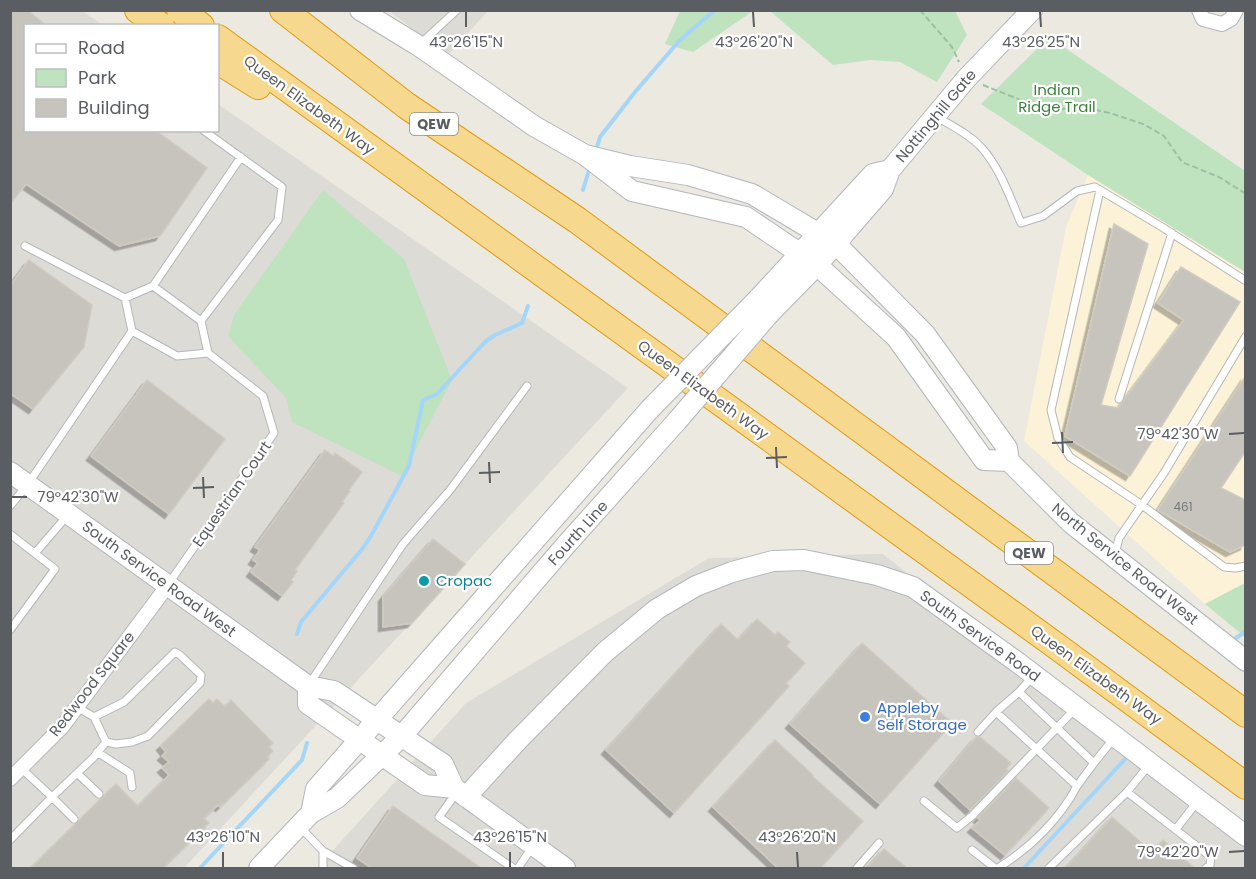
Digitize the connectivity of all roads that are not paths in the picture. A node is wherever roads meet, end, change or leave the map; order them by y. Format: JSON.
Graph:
{"nodes":[{"id":1,"x":138,"y":10,"type":"edge"},
{"id":2,"x":180,"y":10,"type":"edge"},
{"id":3,"x":360,"y":10,"type":"edge"},
{"id":4,"x":1032,"y":10,"type":"edge"},
{"id":5,"x":1199,"y":10,"type":"edge"},
{"id":6,"x":1236,"y":10,"type":"edge"},
{"id":7,"x":455,"y":11,"type":"edge"},
{"id":8,"x":288,"y":14,"type":"edge"},
{"id":9,"x":158,"y":24,"type":"edge"},
{"id":10,"x":198,"y":24,"type":"edge"},
{"id":11,"x":219,"y":39,"type":"edge"},
{"id":12,"x":419,"y":46,"type":"junction"},
{"id":13,"x":219,"y":62,"type":"edge"},
{"id":14,"x":935,"y":116,"type":"junction"},
{"id":15,"x":206,"y":132,"type":"edge"},
{"id":16,"x":348,"y":133,"type":"junction"},
{"id":17,"x":585,"y":155,"type":"junction"},
{"id":18,"x":241,"y":158,"type":"junction"},
{"id":19,"x":890,"y":170,"type":"junction"},
{"id":20,"x":1100,"y":190,"type":"junction"},
{"id":21,"x":1172,"y":233,"type":"junction"},
{"id":22,"x":818,"y":234,"type":"junction"},
{"id":23,"x":836,"y":244,"type":"junction"},
{"id":24,"x":25,"y":246,"type":"dead end"},
{"id":25,"x":800,"y":253,"type":"junction"},
{"id":26,"x":817,"y":265,"type":"junction"},
{"id":27,"x":1245,"y":281,"type":"edge"},
{"id":28,"x":153,"y":286,"type":"junction"},
{"id":29,"x":125,"y":298,"type":"junction"},
{"id":30,"x":764,"y":306,"type":"junction"},
{"id":31,"x":201,"y":321,"type":"junction"},
{"id":32,"x":132,"y":331,"type":"junction"},
{"id":33,"x":1245,"y":336,"type":"edge"},
{"id":34,"x":208,"y":353,"type":"junction"},
{"id":35,"x":683,"y":375,"type":"junction"},
{"id":36,"x":527,"y":386,"type":"dead end"},
{"id":37,"x":1119,"y":399,"type":"dead end"},
{"id":38,"x":1009,"y":461,"type":"junction"},
{"id":39,"x":10,"y":472,"type":"edge"},
{"id":40,"x":28,"y":484,"type":"junction"},
{"id":41,"x":1142,"y":505,"type":"junction"},
{"id":42,"x":10,"y":506,"type":"edge"},
{"id":43,"x":69,"y":514,"type":"junction"},
{"id":44,"x":11,"y":533,"type":"edge"},
{"id":45,"x":36,"y":552,"type":"junction"},
{"id":46,"x":1114,"y":556,"type":"junction"},
{"id":47,"x":1245,"y":566,"type":"edge"},
{"id":48,"x":168,"y":585,"type":"junction"},
{"id":49,"x":10,"y":630,"type":"edge"},
{"id":50,"x":1245,"y":661,"type":"edge"},
{"id":51,"x":1034,"y":675,"type":"junction"},
{"id":52,"x":308,"y":686,"type":"junction"},
{"id":53,"x":1019,"y":692,"type":"junction"},
{"id":54,"x":77,"y":706,"type":"junction"},
{"id":55,"x":1077,"y":708,"type":"junction"},
{"id":56,"x":996,"y":712,"type":"junction"},
{"id":57,"x":1245,"y":714,"type":"edge"},
{"id":58,"x":94,"y":717,"type":"junction"},
{"id":59,"x":377,"y":720,"type":"junction"},
{"id":60,"x":1057,"y":728,"type":"junction"},
{"id":61,"x":978,"y":732,"type":"dead end"},
{"id":62,"x":401,"y":736,"type":"junction"},
{"id":63,"x":1115,"y":736,"type":"junction"},
{"id":64,"x":360,"y":739,"type":"junction"},
{"id":65,"x":106,"y":742,"type":"junction"},
{"id":66,"x":1036,"y":750,"type":"junction"},
{"id":67,"x":97,"y":752,"type":"junction"},
{"id":68,"x":383,"y":754,"type":"junction"},
{"id":69,"x":1094,"y":763,"type":"junction"},
{"id":70,"x":1150,"y":763,"type":"junction"},
{"id":71,"x":22,"y":769,"type":"junction"},
{"id":72,"x":77,"y":773,"type":"junction"},
{"id":73,"x":10,"y":779,"type":"edge"},
{"id":74,"x":1077,"y":786,"type":"junction"},
{"id":75,"x":1245,"y":786,"type":"edge"},
{"id":76,"x":132,"y":787,"type":"dead end"},
{"id":77,"x":459,"y":792,"type":"junction"},
{"id":78,"x":1127,"y":792,"type":"junction"},
{"id":79,"x":99,"y":794,"type":"dead end"},
{"id":80,"x":52,"y":797,"type":"junction"},
{"id":81,"x":1198,"y":800,"type":"junction"},
{"id":82,"x":924,"y":801,"type":"dead end"},
{"id":83,"x":74,"y":819,"type":"dead end"},
{"id":84,"x":305,"y":820,"type":"junction"},
{"id":85,"x":1176,"y":830,"type":"junction"},
{"id":86,"x":1245,"y":836,"type":"edge"},
{"id":87,"x":10,"y":840,"type":"edge"},
{"id":88,"x":879,"y":843,"type":"dead end"},
{"id":89,"x":533,"y":845,"type":"junction"},
{"id":90,"x":972,"y":850,"type":"dead end"},
{"id":91,"x":323,"y":851,"type":"junction"},
{"id":92,"x":260,"y":868,"type":"edge"},
{"id":93,"x":323,"y":868,"type":"edge"},
{"id":94,"x":350,"y":868,"type":"edge"},
{"id":95,"x":513,"y":868,"type":"edge"},
{"id":96,"x":518,"y":868,"type":"edge"},
{"id":97,"x":565,"y":868,"type":"edge"},
{"id":98,"x":857,"y":868,"type":"edge"},
{"id":99,"x":997,"y":868,"type":"edge"},
{"id":100,"x":1049,"y":868,"type":"edge"},
{"id":101,"x":1206,"y":868,"type":"edge"}],
"edges":[{"from":1,"to":9,"type":"highway"},
{"from":2,"to":10,"type":"highway"},
{"from":3,"to":12,"type":"street","name":"North Service Road West"},
{"from":4,"to":14,"type":"street","name":"Nottinghill Gate"},
{"from":5,"to":6,"type":"street"},
{"from":7,"to":12,"type":"lane"},
{"from":8,"to":57,"type":"highway","number":"QEW"},
{"from":11,"to":16,"type":"highway","name":"Queen Elizabeth Way"},
{"from":12,"to":17,"type":"street","name":"North Service Road West"},
{"from":13,"to":16,"type":"highway"},
{"from":14,"to":19,"type":"street","name":"Nottinghill Gate"},
{"from":14,"to":20,"type":"lane"},
{"from":15,"to":18,"type":"lane"},
{"from":16,"to":35,"type":"highway","name":"Queen Elizabeth Way"},
{"from":17,"to":22,"type":"street","name":"North Service Road West"},
{"from":17,"to":25,"type":"street","name":"North Service Road West"},
{"from":18,"to":28,"type":"lane"},
{"from":18,"to":31,"type":"lane"},
{"from":19,"to":22,"type":"street","name":"Nottinghill Gate"},
{"from":19,"to":23,"type":"street","name":"Nottinghill Gate"},
{"from":20,"to":21,"type":"lane"},
{"from":20,"to":41,"type":"lane"},
{"from":21,"to":27,"type":"lane"},
{"from":21,"to":37,"type":"lane"},
{"from":22,"to":23,"type":"street","name":"North Service Road West"},
{"from":22,"to":25,"type":"street","name":"Fourth Line"},
{"from":23,"to":26,"type":"street","name":"Fourth Line"},
{"from":23,"to":38,"type":"street","name":"North Service Road West"},
{"from":24,"to":29,"type":"lane"},
{"from":25,"to":26,"type":"street","name":"North Service Road West"},
{"from":25,"to":30,"type":"street","name":"Fourth Line"},
{"from":26,"to":30,"type":"street","name":"Fourth Line"},
{"from":26,"to":38,"type":"street","name":"North Service Road West"},
{"from":28,"to":29,"type":"lane"},
{"from":28,"to":31,"type":"lane"},
{"from":29,"to":32,"type":"lane"},
{"from":30,"to":35,"type":"street","name":"Fourth Line","bridge":true},
{"from":30,"to":62,"type":"street","name":"Fourth Line","bridge":true},
{"from":31,"to":34,"type":"lane"},
{"from":32,"to":34,"type":"lane"},
{"from":32,"to":40,"type":"lane"},
{"from":33,"to":41,"type":"lane"},
{"from":34,"to":48,"type":"lane","name":"Equestrian Court"},
{"from":35,"to":59,"type":"street","name":"Fourth Line","bridge":true},
{"from":35,"to":75,"type":"highway","name":"Queen Elizabeth Way"},
{"from":36,"to":52,"type":"lane"},
{"from":38,"to":46,"type":"street","name":"North Service Road West"},
{"from":39,"to":40,"type":"street","name":"South Service Road West"},
{"from":40,"to":42,"type":"lane"},
{"from":40,"to":43,"type":"street","name":"South Service Road West"},
{"from":41,"to":46,"type":"lane"},
{"from":41,"to":47,"type":"lane"},
{"from":43,"to":45,"type":"lane"},
{"from":43,"to":48,"type":"street","name":"South Service Road West"},
{"from":44,"to":45,"type":"lane"},
{"from":45,"to":49,"type":"lane"},
{"from":46,"to":50,"type":"street","name":"North Service Road West"},
{"from":48,"to":52,"type":"street","name":"South Service Road West"},
{"from":48,"to":54,"type":"street","name":"Redwood Square"},
{"from":51,"to":53,"type":"lane"},
{"from":51,"to":55,"type":"street","name":"South Service Road"},
{"from":51,"to":77,"type":"street","name":"South Service Road"},
{"from":52,"to":59,"type":"street","name":"South Service Road West"},
{"from":52,"to":64,"type":"street"},
{"from":53,"to":56,"type":"lane"},
{"from":53,"to":60,"type":"lane"},
{"from":54,"to":58,"type":"lane"},
{"from":54,"to":71,"type":"street","name":"Redwood Square"},
{"from":55,"to":60,"type":"lane"},
{"from":55,"to":63,"type":"street","name":"South Service Road"},
{"from":56,"to":61,"type":"lane"},
{"from":56,"to":66,"type":"lane"},
{"from":58,"to":65,"type":"lane"},
{"from":58,"to":65,"type":"lane"},
{"from":59,"to":62,"type":"street","name":"South Service Road West"},
{"from":59,"to":64,"type":"street","name":"Fourth Line"},
{"from":60,"to":66,"type":"lane"},
{"from":60,"to":69,"type":"lane"},
{"from":62,"to":68,"type":"street","name":"Fourth Line"},
{"from":62,"to":77,"type":"street","name":"South Service Road West"},
{"from":63,"to":69,"type":"lane"},
{"from":63,"to":70,"type":"street","name":"South Service Road"},
{"from":64,"to":68,"type":"street"},
{"from":64,"to":84,"type":"street","name":"Fourth Line"},
{"from":65,"to":67,"type":"lane"},
{"from":66,"to":74,"type":"lane"},
{"from":66,"to":82,"type":"lane"},
{"from":67,"to":72,"type":"lane"},
{"from":67,"to":76,"type":"lane"},
{"from":68,"to":77,"type":"street"},
{"from":68,"to":84,"type":"street","name":"Fourth Line"},
{"from":69,"to":74,"type":"lane"},
{"from":70,"to":78,"type":"lane"},
{"from":70,"to":81,"type":"street","name":"South Service Road"},
{"from":71,"to":73,"type":"street","name":"Redwood Square"},
{"from":71,"to":80,"type":"lane"},
{"from":72,"to":79,"type":"lane"},
{"from":72,"to":80,"type":"lane"},
{"from":74,"to":99,"type":"lane"},
{"from":77,"to":89,"type":"street"},
{"from":77,"to":95,"type":"lane"},
{"from":78,"to":85,"type":"lane"},
{"from":78,"to":100,"type":"lane"},
{"from":80,"to":83,"type":"lane"},
{"from":80,"to":87,"type":"lane"},
{"from":81,"to":85,"type":"lane"},
{"from":81,"to":86,"type":"street","name":"South Service Road"},
{"from":84,"to":91,"type":"lane"},
{"from":84,"to":92,"type":"street","name":"Fourth Line"},
{"from":85,"to":101,"type":"lane"},
{"from":88,"to":98,"type":"lane"},
{"from":89,"to":96,"type":"lane"},
{"from":89,"to":97,"type":"street"},
{"from":90,"to":99,"type":"lane"},
{"from":91,"to":93,"type":"lane"},
{"from":91,"to":94,"type":"lane"}]}
